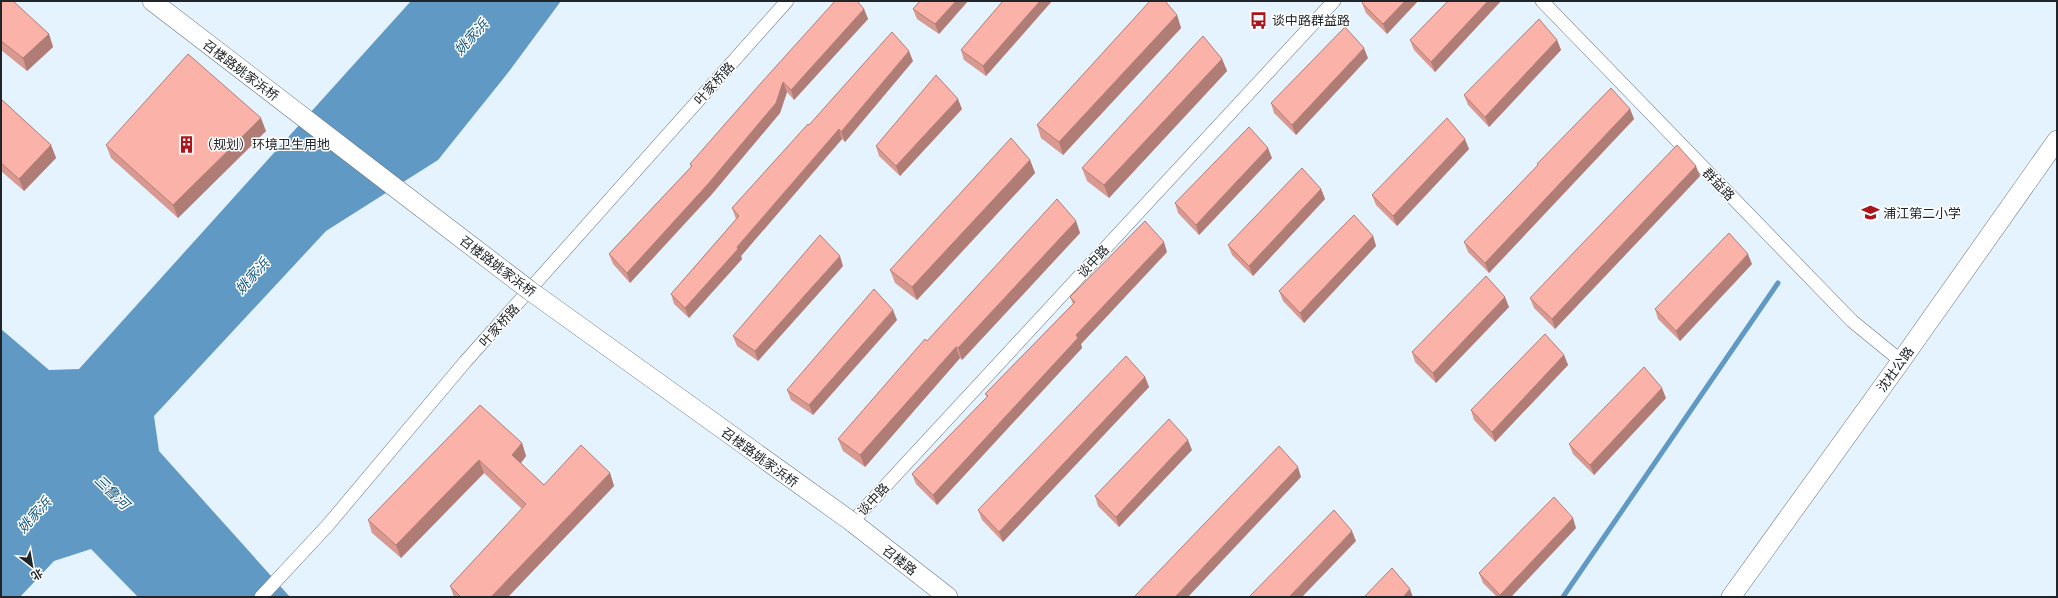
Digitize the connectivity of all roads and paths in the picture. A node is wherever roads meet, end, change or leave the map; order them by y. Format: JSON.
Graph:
{"nodes":[{"id":1,"x":152,"y":1,"type":"edge"},
{"id":2,"x":787,"y":1,"type":"edge"},
{"id":3,"x":1334,"y":1,"type":"edge"},
{"id":4,"x":1542,"y":1,"type":"edge"},
{"id":5,"x":2057,"y":140,"type":"edge"},
{"id":6,"x":1901,"y":361,"type":"junction"},
{"id":7,"x":852,"y":522,"type":"junction"},
{"id":8,"x":261,"y":597,"type":"edge"},
{"id":9,"x":948,"y":597,"type":"edge"},
{"id":10,"x":1731,"y":597,"type":"edge"}],
"edges":[{"from":1,"to":7,"type":"street","name":"召楼路姚家浜桥","bridge":true},
{"from":2,"to":8,"type":"street","name":"叶家桥路"},
{"from":3,"to":7,"type":"street","name":"谈中路"},
{"from":4,"to":6,"type":"street","name":"群益路"},
{"from":5,"to":6,"type":"street","name":"沈杜公路"},
{"from":6,"to":10,"type":"street","name":"沈杜公路"},
{"from":7,"to":9,"type":"street","name":"召楼路"}]}
